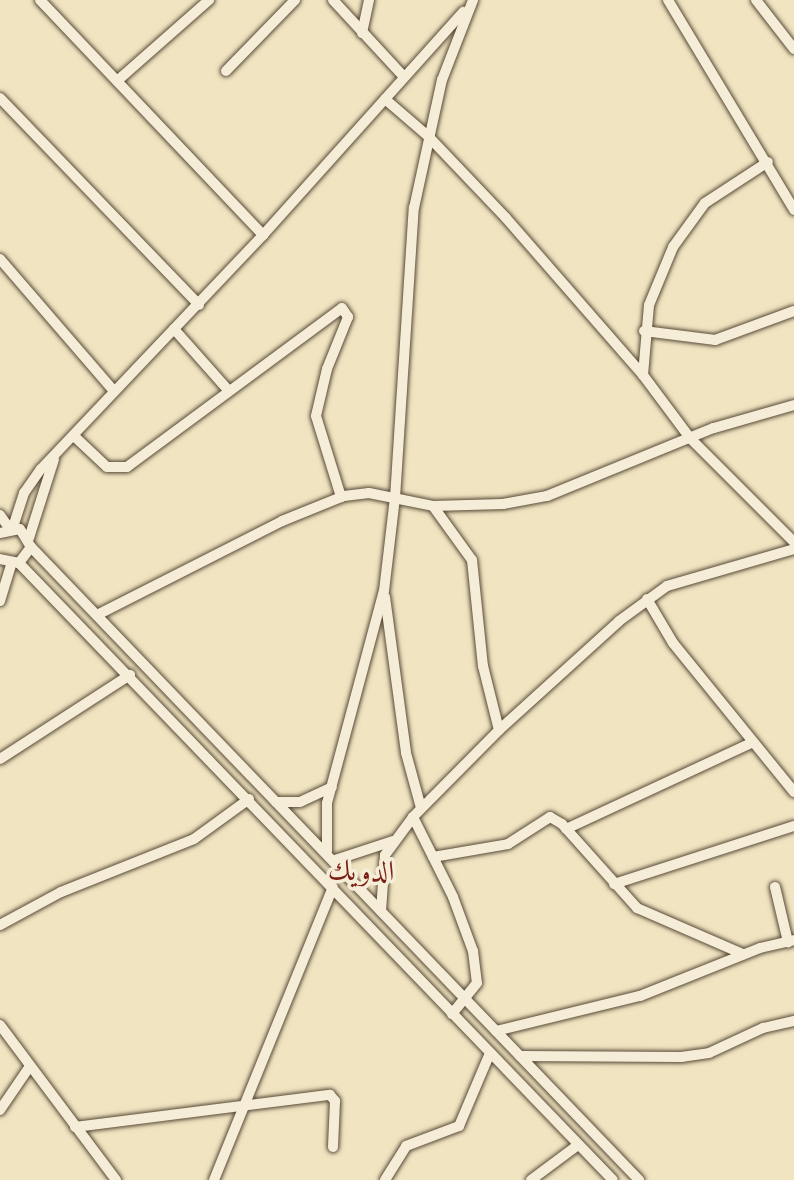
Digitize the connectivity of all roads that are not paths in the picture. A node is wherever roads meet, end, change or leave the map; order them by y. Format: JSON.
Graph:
{"nodes":[{"id":1,"x":40,"y":0,"type":"edge"},
{"id":2,"x":209,"y":0,"type":"edge"},
{"id":3,"x":295,"y":0,"type":"edge"},
{"id":4,"x":333,"y":0,"type":"edge"},
{"id":5,"x":369,"y":0,"type":"edge"},
{"id":6,"x":668,"y":0,"type":"edge"},
{"id":7,"x":756,"y":0,"type":"edge"},
{"id":8,"x":470,"y":4,"type":"edge"},
{"id":9,"x":362,"y":33,"type":"junction"},
{"id":10,"x":794,"y":49,"type":"edge"},
{"id":11,"x":226,"y":71,"type":"dead end"},
{"id":12,"x":404,"y":77,"type":"junction"},
{"id":13,"x":117,"y":81,"type":"junction"},
{"id":14,"x":0,"y":98,"type":"edge"},
{"id":15,"x":385,"y":99,"type":"junction"},
{"id":16,"x":428,"y":136,"type":"junction"},
{"id":17,"x":768,"y":162,"type":"junction"},
{"id":18,"x":794,"y":210,"type":"edge"},
{"id":19,"x":263,"y":235,"type":"junction"},
{"id":20,"x":0,"y":259,"type":"edge"},
{"id":21,"x":199,"y":304,"type":"junction"},
{"id":22,"x":794,"y":311,"type":"edge"},
{"id":23,"x":174,"y":329,"type":"junction"},
{"id":24,"x":645,"y":331,"type":"junction"},
{"id":25,"x":643,"y":375,"type":"junction"},
{"id":26,"x":228,"y":390,"type":"junction"},
{"id":27,"x":114,"y":391,"type":"junction"},
{"id":28,"x":794,"y":405,"type":"edge"},
{"id":29,"x":74,"y":436,"type":"junction"},
{"id":30,"x":690,"y":438,"type":"junction"},
{"id":31,"x":54,"y":459,"type":"junction"},
{"id":32,"x":341,"y":497,"type":"junction"},
{"id":33,"x":395,"y":498,"type":"junction"},
{"id":34,"x":433,"y":506,"type":"junction"},
{"id":35,"x":0,"y":515,"type":"edge"},
{"id":36,"x":7,"y":529,"type":"edge"},
{"id":37,"x":30,"y":542,"type":"junction"},
{"id":38,"x":794,"y":542,"type":"edge"},
{"id":39,"x":794,"y":550,"type":"edge"},
{"id":40,"x":0,"y":559,"type":"edge"},
{"id":41,"x":15,"y":564,"type":"junction"},
{"id":42,"x":384,"y":591,"type":"junction"},
{"id":43,"x":647,"y":598,"type":"junction"},
{"id":44,"x":0,"y":601,"type":"edge"},
{"id":45,"x":97,"y":615,"type":"junction"},
{"id":46,"x":130,"y":675,"type":"junction"},
{"id":47,"x":499,"y":730,"type":"junction"},
{"id":48,"x":753,"y":742,"type":"junction"},
{"id":49,"x":0,"y":759,"type":"edge"},
{"id":50,"x":243,"y":769,"type":"junction"},
{"id":51,"x":230,"y":780,"type":"junction"},
{"id":52,"x":332,"y":787,"type":"junction"},
{"id":53,"x":794,"y":792,"type":"edge"},
{"id":54,"x":249,"y":799,"type":"junction"},
{"id":55,"x":276,"y":802,"type":"junction"},
{"id":56,"x":421,"y":808,"type":"junction"},
{"id":57,"x":413,"y":817,"type":"junction"},
{"id":58,"x":794,"y":826,"type":"edge"},
{"id":59,"x":566,"y":829,"type":"junction"},
{"id":60,"x":393,"y":841,"type":"junction"},
{"id":61,"x":327,"y":851,"type":"junction"},
{"id":62,"x":433,"y":857,"type":"junction"},
{"id":63,"x":335,"y":860,"type":"junction"},
{"id":64,"x":614,"y":884,"type":"junction"},
{"id":65,"x":333,"y":887,"type":"junction"},
{"id":66,"x":775,"y":887,"type":"dead end"},
{"id":67,"x":381,"y":912,"type":"junction"},
{"id":68,"x":0,"y":925,"type":"edge"},
{"id":69,"x":791,"y":941,"type":"edge"},
{"id":70,"x":743,"y":954,"type":"junction"},
{"id":71,"x":466,"y":999,"type":"junction"},
{"id":72,"x":453,"y":1014,"type":"junction"},
{"id":73,"x":794,"y":1021,"type":"edge"},
{"id":74,"x":0,"y":1025,"type":"edge"},
{"id":75,"x":496,"y":1031,"type":"junction"},
{"id":76,"x":489,"y":1053,"type":"junction"},
{"id":77,"x":520,"y":1056,"type":"junction"},
{"id":78,"x":30,"y":1066,"type":"junction"},
{"id":79,"x":247,"y":1103,"type":"junction"},
{"id":80,"x":0,"y":1110,"type":"edge"},
{"id":81,"x":75,"y":1127,"type":"junction"},
{"id":82,"x":578,"y":1145,"type":"junction"},
{"id":83,"x":334,"y":1147,"type":"dead end"},
{"id":84,"x":116,"y":1180,"type":"edge"},
{"id":85,"x":214,"y":1180,"type":"edge"},
{"id":86,"x":385,"y":1180,"type":"edge"},
{"id":87,"x":531,"y":1180,"type":"edge"},
{"id":88,"x":613,"y":1180,"type":"edge"},
{"id":89,"x":639,"y":1180,"type":"edge"}],
"edges":[{"from":1,"to":13,"type":"street"},
{"from":2,"to":13,"type":"street"},
{"from":3,"to":11,"type":"street"},
{"from":4,"to":9,"type":"street"},
{"from":5,"to":9,"type":"street"},
{"from":6,"to":17,"type":"street"},
{"from":7,"to":10,"type":"street"},
{"from":8,"to":12,"type":"street"},
{"from":8,"to":16,"type":"street"},
{"from":9,"to":12,"type":"street"},
{"from":12,"to":15,"type":"street"},
{"from":13,"to":19,"type":"street"},
{"from":14,"to":21,"type":"street"},
{"from":15,"to":16,"type":"street"},
{"from":15,"to":19,"type":"street"},
{"from":16,"to":25,"type":"street"},
{"from":16,"to":33,"type":"street"},
{"from":17,"to":18,"type":"street"},
{"from":17,"to":24,"type":"street"},
{"from":19,"to":21,"type":"street"},
{"from":20,"to":27,"type":"street"},
{"from":21,"to":23,"type":"street"},
{"from":22,"to":24,"type":"street"},
{"from":23,"to":26,"type":"street"},
{"from":23,"to":27,"type":"street"},
{"from":24,"to":25,"type":"street"},
{"from":25,"to":30,"type":"street"},
{"from":26,"to":29,"type":"street"},
{"from":26,"to":32,"type":"street"},
{"from":27,"to":29,"type":"street"},
{"from":28,"to":30,"type":"street"},
{"from":29,"to":31,"type":"street"},
{"from":30,"to":34,"type":"street"},
{"from":30,"to":38,"type":"street"},
{"from":31,"to":36,"type":"street"},
{"from":31,"to":37,"type":"street"},
{"from":32,"to":33,"type":"street"},
{"from":32,"to":45,"type":"street"},
{"from":33,"to":34,"type":"street"},
{"from":33,"to":42,"type":"street"},
{"from":34,"to":47,"type":"street"},
{"from":35,"to":36,"type":"street"},
{"from":36,"to":37,"type":"street"},
{"from":37,"to":41,"type":"street"},
{"from":37,"to":45,"type":"street"},
{"from":39,"to":43,"type":"street"},
{"from":40,"to":41,"type":"street"},
{"from":41,"to":44,"type":"street"},
{"from":41,"to":46,"type":"street"},
{"from":42,"to":52,"type":"street"},
{"from":42,"to":56,"type":"street"},
{"from":43,"to":47,"type":"street"},
{"from":43,"to":48,"type":"street"},
{"from":45,"to":50,"type":"street"},
{"from":46,"to":49,"type":"street"},
{"from":46,"to":51,"type":"street"},
{"from":47,"to":56,"type":"street"},
{"from":48,"to":53,"type":"street"},
{"from":48,"to":59,"type":"street"},
{"from":50,"to":51,"type":"street"},
{"from":50,"to":55,"type":"street"},
{"from":51,"to":54,"type":"street"},
{"from":52,"to":55,"type":"street"},
{"from":52,"to":61,"type":"street"},
{"from":54,"to":65,"type":"street"},
{"from":54,"to":68,"type":"street"},
{"from":55,"to":61,"type":"street"},
{"from":56,"to":57,"type":"street"},
{"from":57,"to":60,"type":"street"},
{"from":57,"to":62,"type":"street"},
{"from":58,"to":64,"type":"street"},
{"from":59,"to":62,"type":"street"},
{"from":59,"to":64,"type":"street"},
{"from":60,"to":63,"type":"street"},
{"from":60,"to":67,"type":"street"},
{"from":61,"to":63,"type":"street"},
{"from":62,"to":71,"type":"street"},
{"from":63,"to":67,"type":"street"},
{"from":64,"to":70,"type":"street"},
{"from":65,"to":72,"type":"street"},
{"from":65,"to":79,"type":"street"},
{"from":66,"to":69,"type":"street"},
{"from":67,"to":71,"type":"street"},
{"from":69,"to":70,"type":"street"},
{"from":70,"to":75,"type":"street"},
{"from":71,"to":72,"type":"street"},
{"from":71,"to":75,"type":"street"},
{"from":72,"to":76,"type":"street"},
{"from":73,"to":77,"type":"street"},
{"from":74,"to":78,"type":"street"},
{"from":75,"to":77,"type":"street"},
{"from":76,"to":82,"type":"street"},
{"from":76,"to":86,"type":"street"},
{"from":77,"to":89,"type":"street"},
{"from":78,"to":80,"type":"street"},
{"from":78,"to":81,"type":"street"},
{"from":79,"to":81,"type":"street"},
{"from":79,"to":83,"type":"street"},
{"from":79,"to":85,"type":"street"},
{"from":81,"to":84,"type":"street"},
{"from":82,"to":87,"type":"street"},
{"from":82,"to":88,"type":"street"}]}
